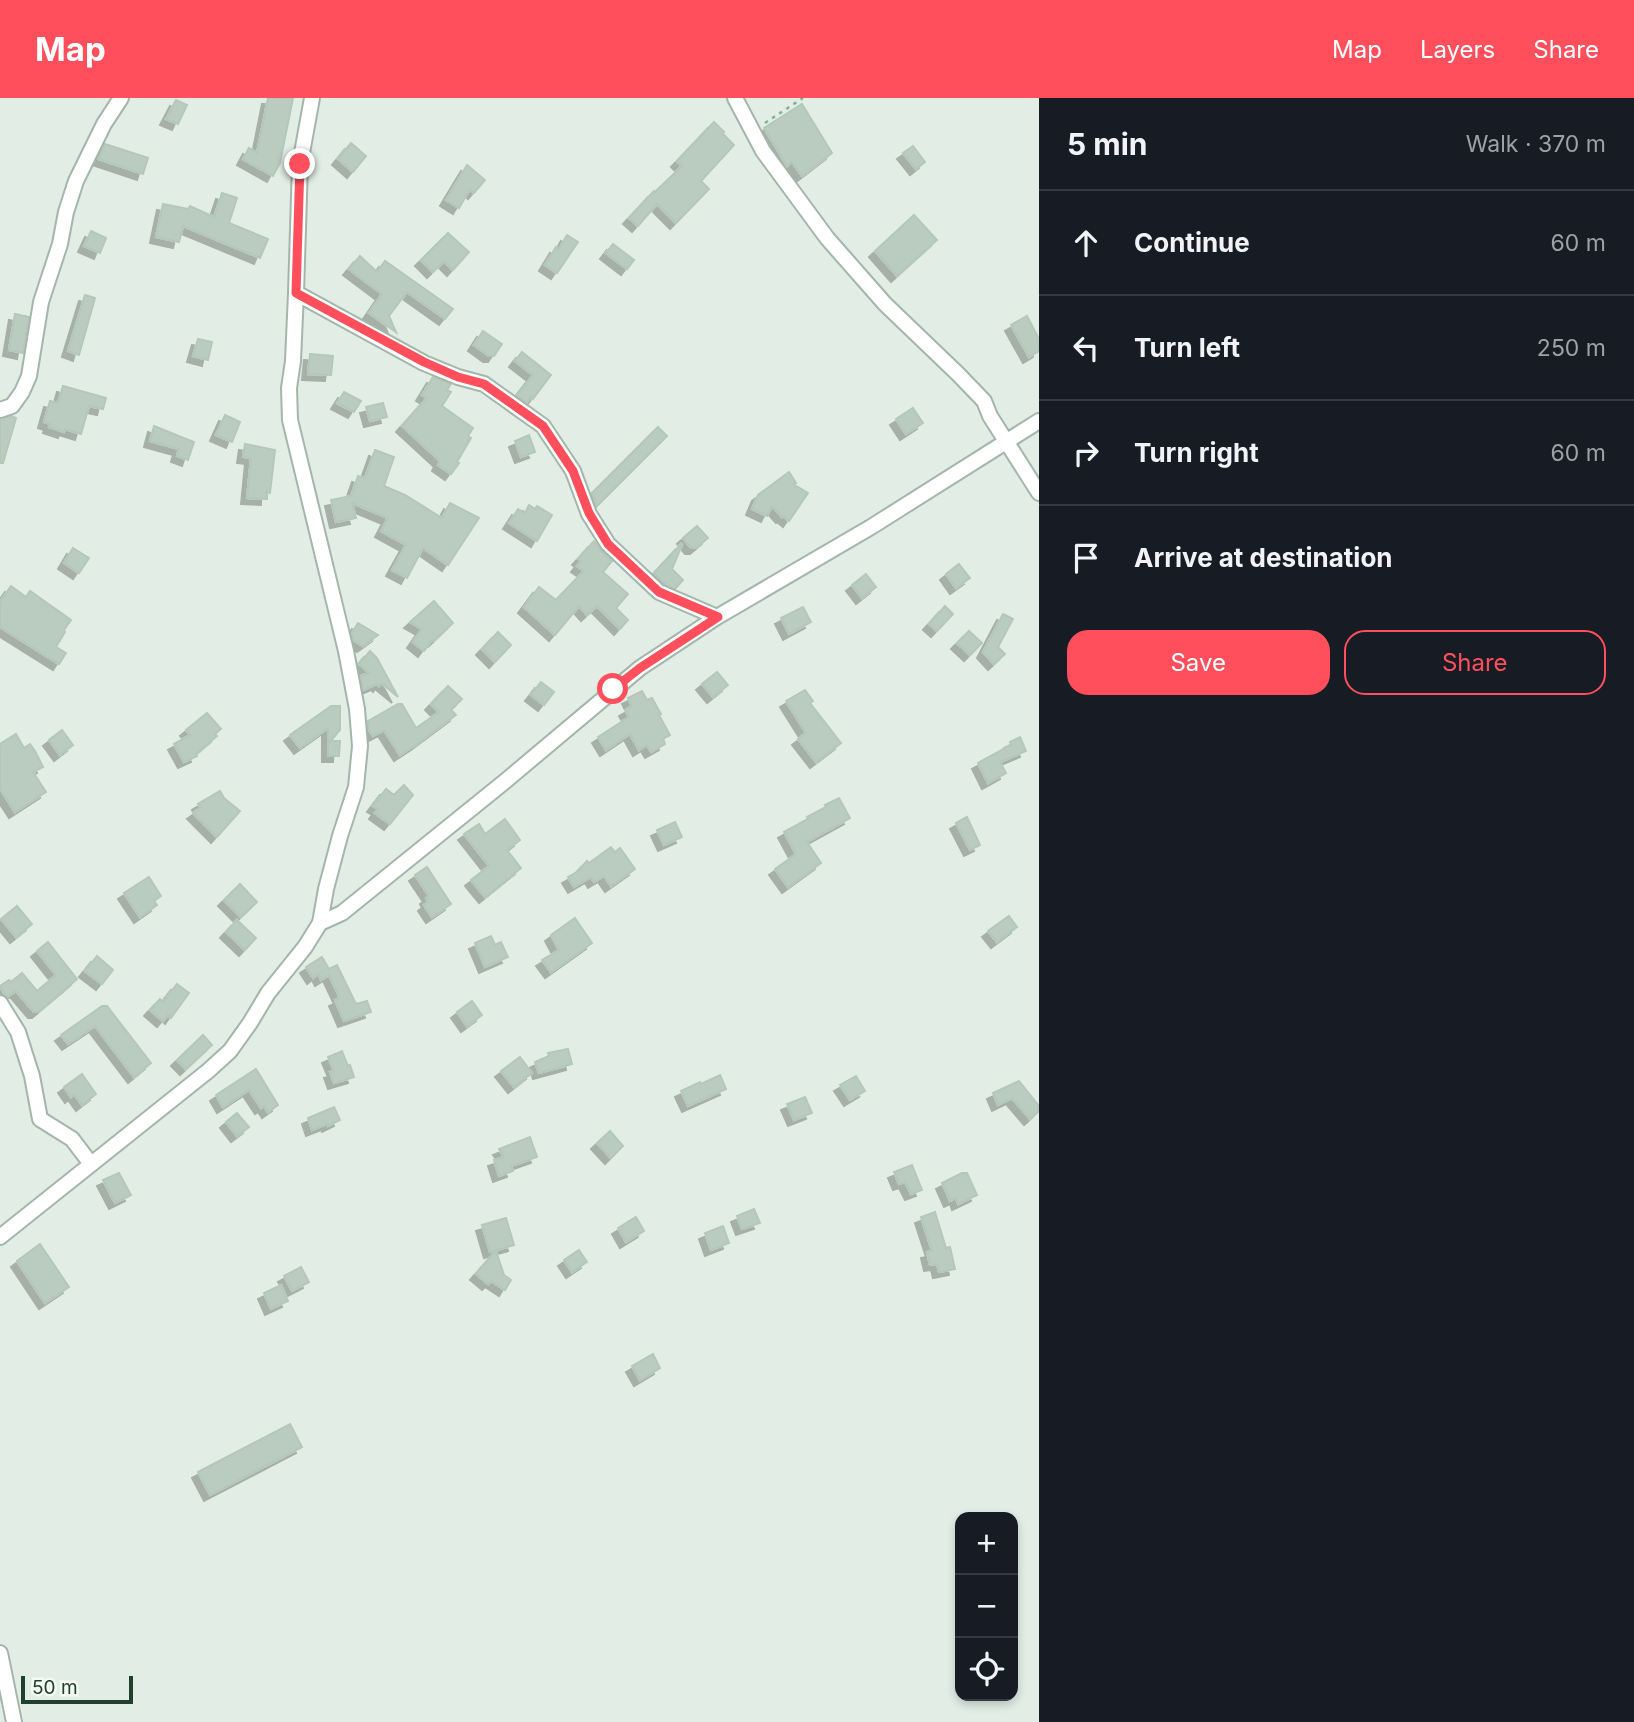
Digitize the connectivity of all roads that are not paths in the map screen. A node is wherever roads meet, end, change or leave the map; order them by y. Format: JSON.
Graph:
{"nodes":[{"id":1,"x":121,"y":98,"type":"edge"},
{"id":2,"x":312,"y":98,"type":"edge"},
{"id":3,"x":735,"y":98,"type":"edge"},
{"id":4,"x":296,"y":293,"type":"junction"},
{"id":5,"x":0,"y":410,"type":"edge"},
{"id":6,"x":1039,"y":421,"type":"edge"},
{"id":7,"x":1006,"y":442,"type":"junction"},
{"id":8,"x":1039,"y":493,"type":"edge"},
{"id":9,"x":718,"y":617,"type":"junction"},
{"id":10,"x":320,"y":923,"type":"junction"},
{"id":11,"x":0,"y":1003,"type":"edge"},
{"id":12,"x":91,"y":1164,"type":"junction"},
{"id":13,"x":0,"y":1237,"type":"edge"},
{"id":14,"x":0,"y":1653,"type":"edge"},
{"id":15,"x":14,"y":1722,"type":"edge"}],
"edges":[{"from":1,"to":5,"type":"street"},
{"from":2,"to":4,"type":"street"},
{"from":3,"to":7,"type":"street"},
{"from":4,"to":9,"type":"street"},
{"from":4,"to":10,"type":"street"},
{"from":6,"to":7,"type":"street"},
{"from":7,"to":8,"type":"street"},
{"from":7,"to":9,"type":"street"},
{"from":9,"to":10,"type":"street"},
{"from":10,"to":12,"type":"street"},
{"from":11,"to":12,"type":"street"},
{"from":12,"to":13,"type":"street"},
{"from":14,"to":15,"type":"street"}]}
